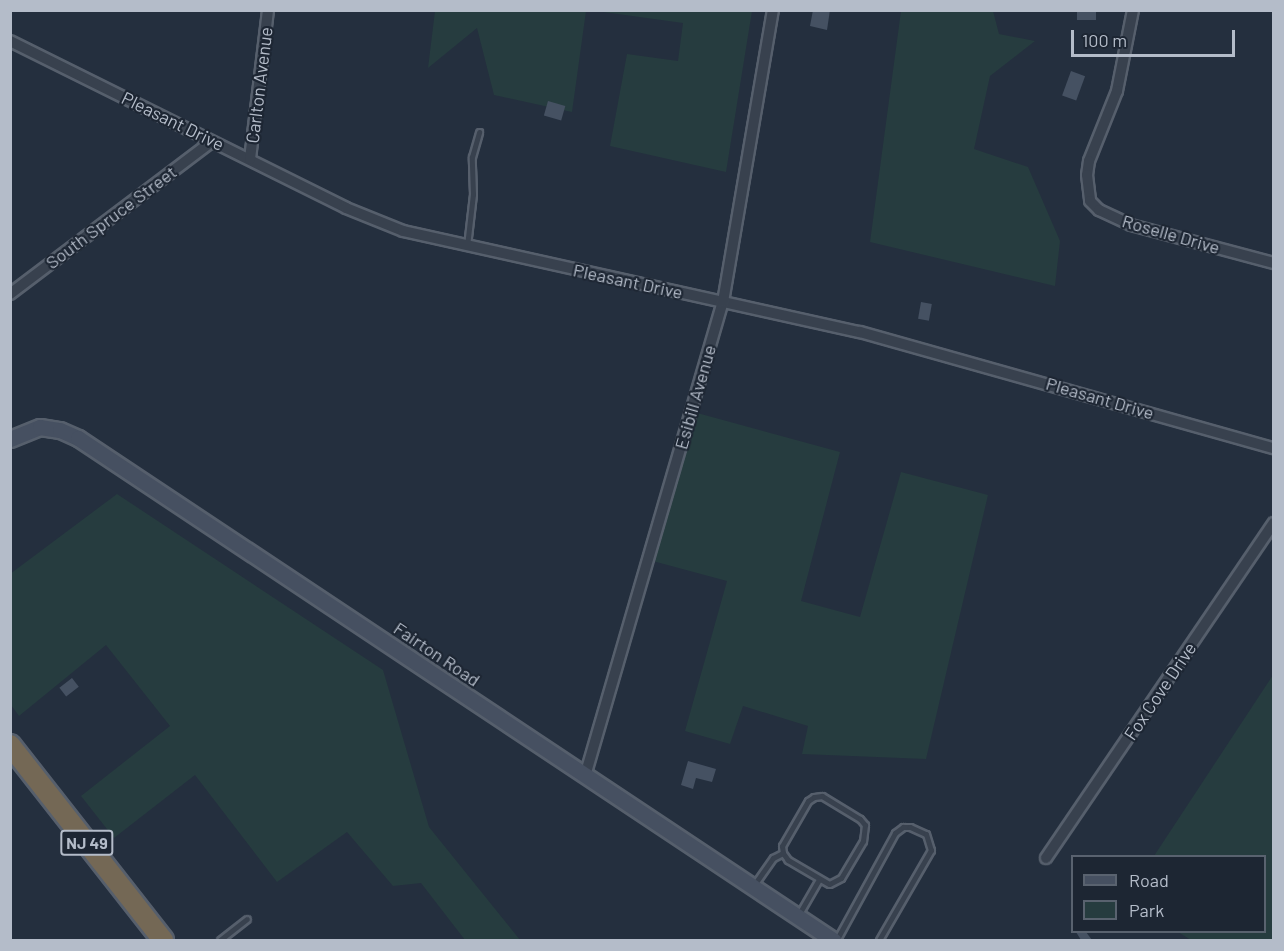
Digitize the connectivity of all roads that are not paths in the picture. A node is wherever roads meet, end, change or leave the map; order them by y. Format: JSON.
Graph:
{"nodes":[{"id":1,"x":268,"y":10,"type":"edge"},
{"id":2,"x":773,"y":10,"type":"edge"},
{"id":3,"x":1133,"y":10,"type":"edge"},
{"id":4,"x":10,"y":41,"type":"edge"},
{"id":5,"x":479,"y":132,"type":"dead end"},
{"id":6,"x":212,"y":141,"type":"junction"},
{"id":7,"x":250,"y":159,"type":"junction"},
{"id":8,"x":467,"y":246,"type":"junction"},
{"id":9,"x":1274,"y":263,"type":"edge"},
{"id":10,"x":10,"y":294,"type":"edge"},
{"id":11,"x":723,"y":302,"type":"junction"},
{"id":12,"x":11,"y":437,"type":"edge"},
{"id":13,"x":1274,"y":448,"type":"edge"},
{"id":14,"x":1274,"y":523,"type":"edge"},
{"id":15,"x":10,"y":745,"type":"edge"},
{"id":16,"x":585,"y":776,"type":"junction"},
{"id":17,"x":783,"y":853,"type":"junction"},
{"id":18,"x":1046,"y":858,"type":"dead end"},
{"id":19,"x":819,"y":880,"type":"junction"},
{"id":20,"x":752,"y":887,"type":"junction"},
{"id":21,"x":798,"y":917,"type":"junction"},
{"id":22,"x":247,"y":919,"type":"dead end"},
{"id":23,"x":163,"y":940,"type":"edge"},
{"id":24,"x":220,"y":940,"type":"edge"},
{"id":25,"x":834,"y":940,"type":"edge"},
{"id":26,"x":879,"y":940,"type":"edge"}],
"edges":[{"from":1,"to":7,"type":"street","name":"Carlton Avenue"},
{"from":2,"to":11,"type":"street","name":"Esibill Avenue"},
{"from":3,"to":9,"type":"street","name":"Roselle Drive"},
{"from":4,"to":6,"type":"street","name":"Pleasant Drive"},
{"from":5,"to":8,"type":"lane"},
{"from":6,"to":7,"type":"street","name":"Pleasant Drive"},
{"from":6,"to":10,"type":"street","name":"South Spruce Street"},
{"from":7,"to":8,"type":"street","name":"Pleasant Drive"},
{"from":8,"to":11,"type":"street","name":"Pleasant Drive"},
{"from":11,"to":13,"type":"street","name":"Pleasant Drive"},
{"from":11,"to":16,"type":"street","name":"Esibill Avenue"},
{"from":12,"to":16,"type":"main road","name":"Fairton Road"},
{"from":14,"to":18,"type":"street","name":"Fox Cove Drive"},
{"from":15,"to":23,"type":"highway","number":"NJ 49"},
{"from":16,"to":20,"type":"main road","name":"Fairton Road"},
{"from":17,"to":19,"type":"lane"},
{"from":17,"to":19,"type":"lane"},
{"from":17,"to":20,"type":"lane"},
{"from":19,"to":21,"type":"lane"},
{"from":20,"to":21,"type":"main road","name":"Fairton Road"},
{"from":21,"to":25,"type":"main road","name":"Fairton Road"},
{"from":22,"to":24,"type":"lane"},
{"from":25,"to":26,"type":"lane"}]}
